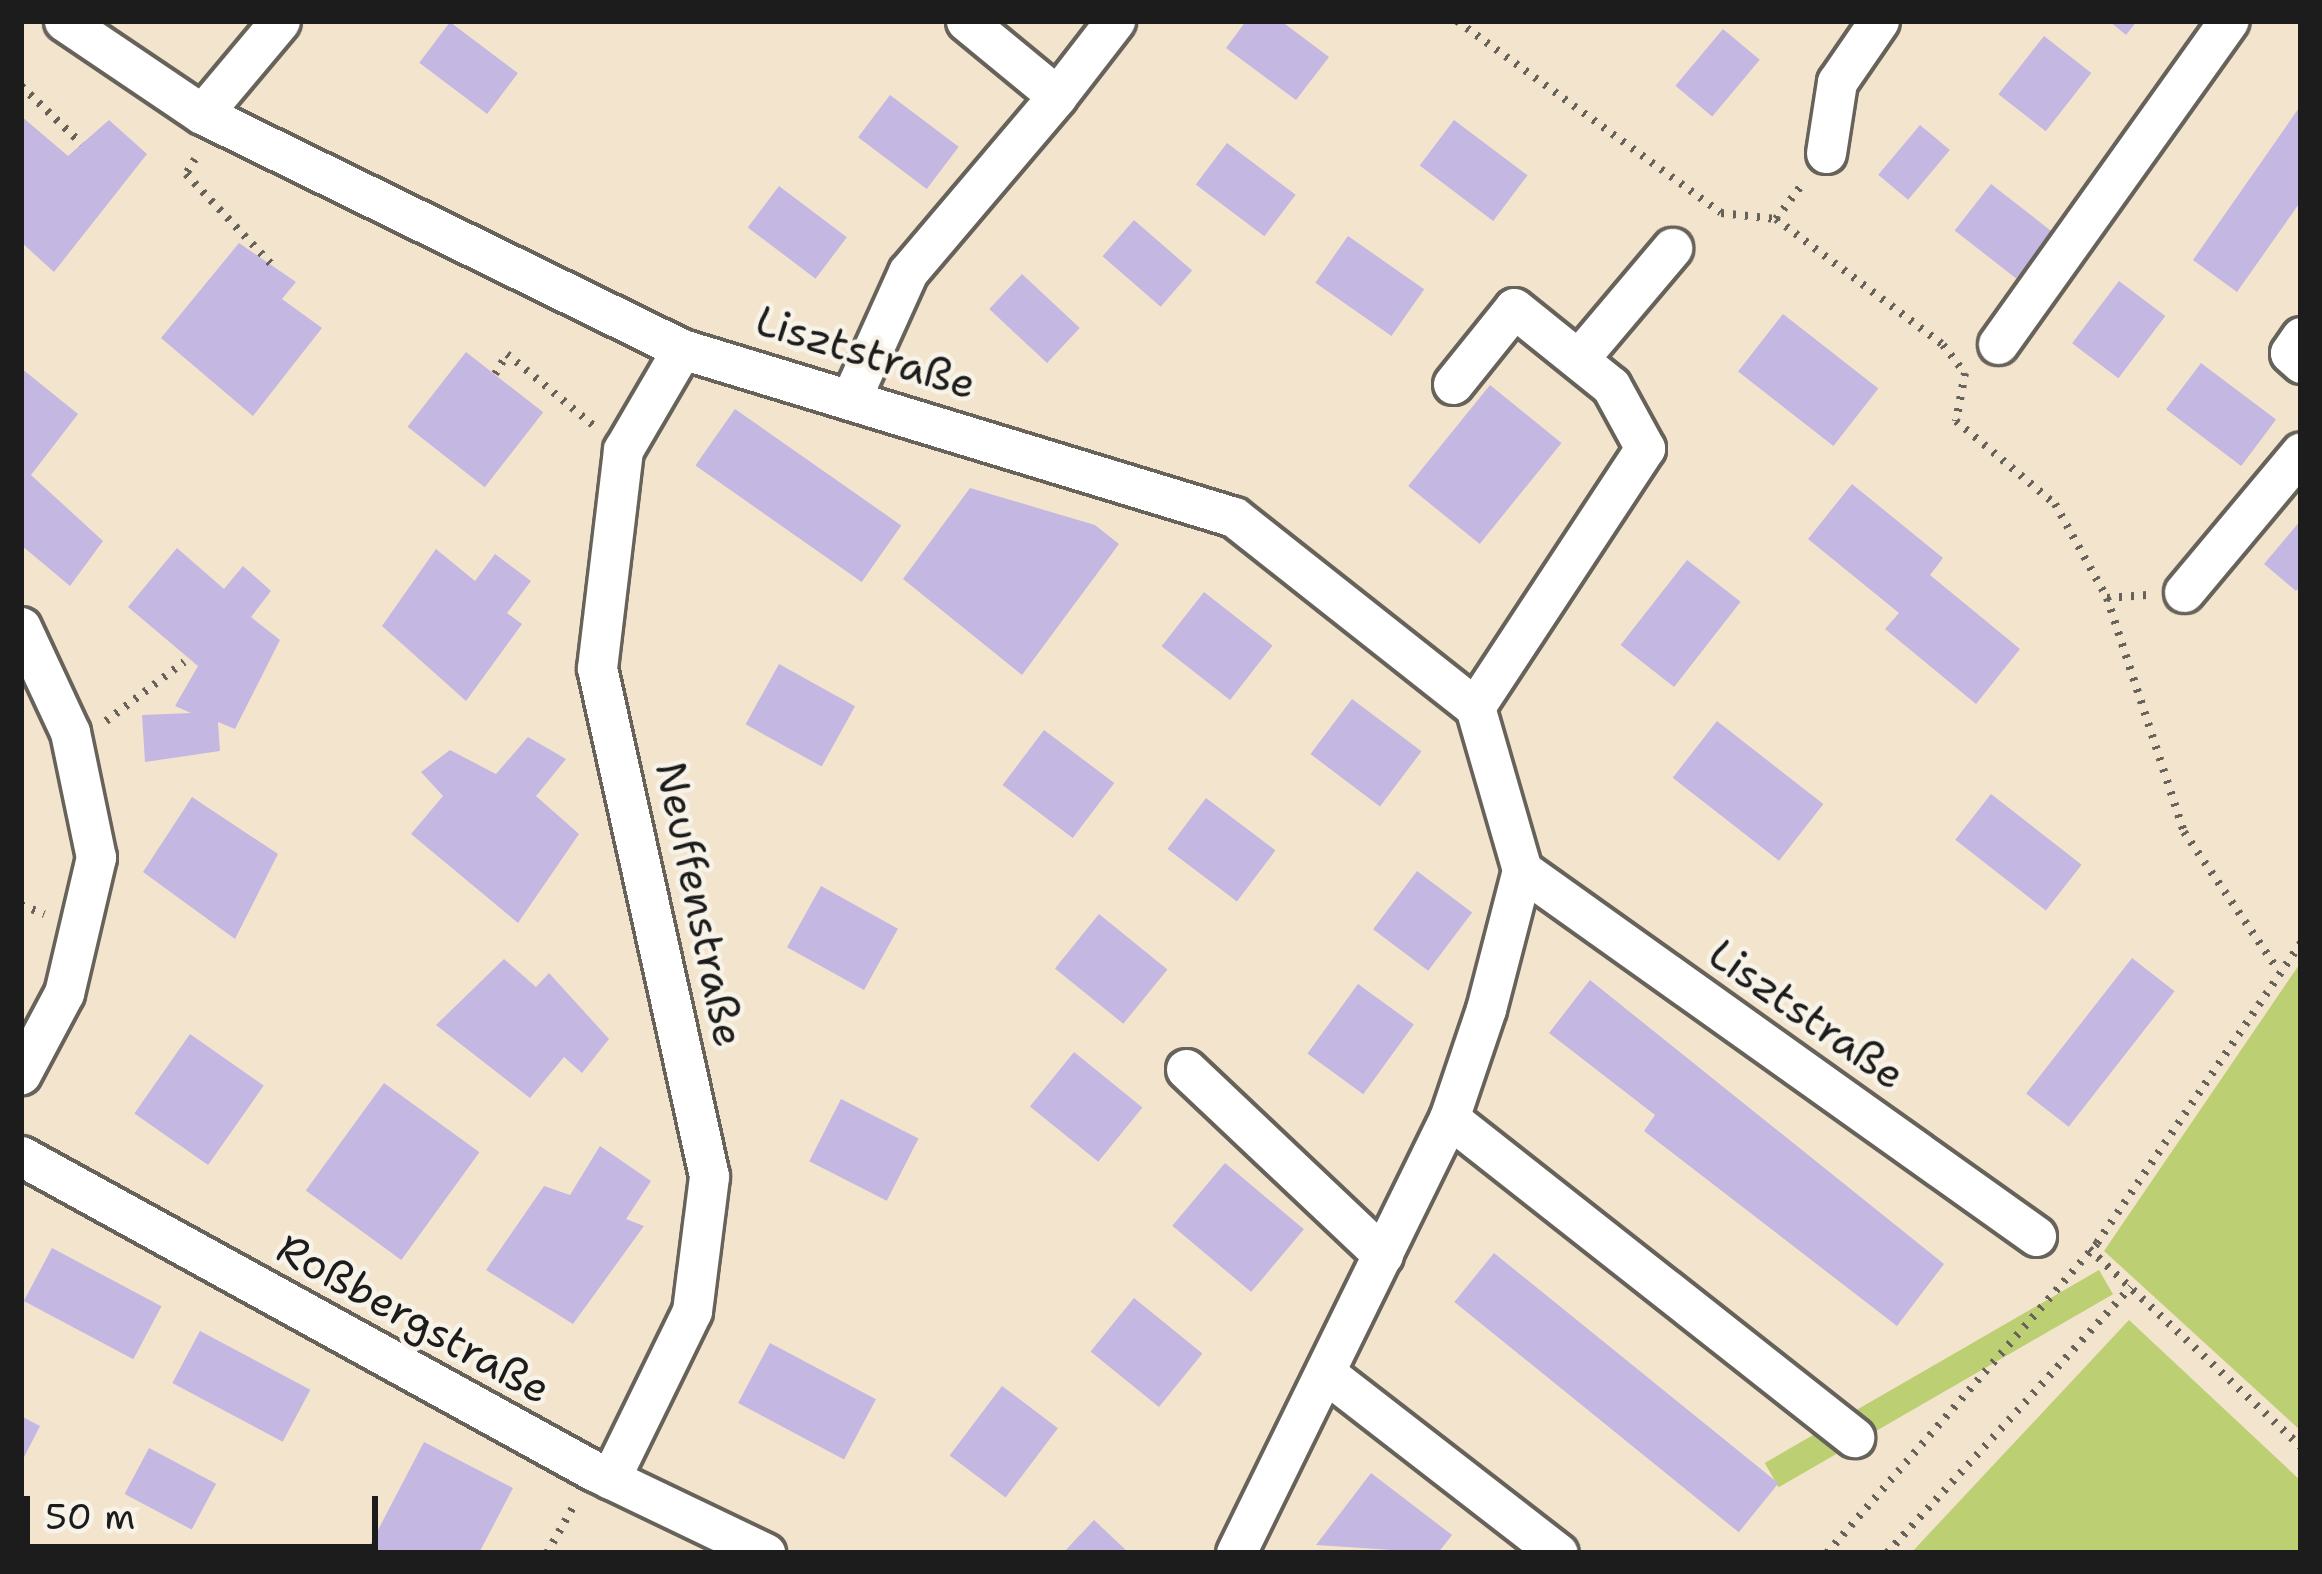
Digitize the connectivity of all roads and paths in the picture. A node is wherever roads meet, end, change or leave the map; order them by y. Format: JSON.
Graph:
{"nodes":[{"id":1,"x":64,"y":21,"type":"edge"},
{"id":2,"x":280,"y":21,"type":"edge"},
{"id":3,"x":966,"y":21,"type":"edge"},
{"id":4,"x":1115,"y":21,"type":"edge"},
{"id":5,"x":1457,"y":21,"type":"edge"},
{"id":6,"x":1879,"y":21,"type":"edge"},
{"id":7,"x":2228,"y":21,"type":"edge"},
{"id":8,"x":21,"y":86,"type":"edge"},
{"id":9,"x":1057,"y":97,"type":"junction"},
{"id":10,"x":210,"y":118,"type":"junction"},
{"id":11,"x":82,"y":144,"type":"dead end"},
{"id":12,"x":1826,"y":153,"type":"dead end"},
{"id":13,"x":1672,"y":248,"type":"dead end"},
{"id":14,"x":273,"y":266,"type":"dead end"},
{"id":15,"x":2301,"y":337,"type":"edge"},
{"id":16,"x":1998,"y":344,"type":"dead end"},
{"id":17,"x":682,"y":349,"type":"junction"},
{"id":18,"x":1580,"y":356,"type":"junction"},
{"id":19,"x":2301,"y":363,"type":"edge"},
{"id":20,"x":495,"y":374,"type":"dead end"},
{"id":21,"x":1453,"y":384,"type":"dead end"},
{"id":22,"x":852,"y":396,"type":"junction"},
{"id":23,"x":622,"y":450,"type":"junction"},
{"id":24,"x":2301,"y":452,"type":"edge"},
{"id":25,"x":2184,"y":592,"type":"dead end"},
{"id":26,"x":21,"y":627,"type":"edge"},
{"id":27,"x":184,"y":662,"type":"dead end"},
{"id":28,"x":1475,"y":706,"type":"junction"},
{"id":29,"x":70,"y":732,"type":"junction"},
{"id":30,"x":1522,"y":870,"type":"junction"},
{"id":31,"x":2276,"y":967,"type":"dead end"},
{"id":32,"x":1186,"y":1069,"type":"dead end"},
{"id":33,"x":21,"y":1074,"type":"edge"},
{"id":34,"x":1449,"y":1118,"type":"junction"},
{"id":35,"x":25,"y":1168,"type":"edge"},
{"id":36,"x":2036,"y":1236,"type":"dead end"},
{"id":37,"x":2089,"y":1250,"type":"dead end"},
{"id":38,"x":1384,"y":1255,"type":"junction"},
{"id":39,"x":2131,"y":1287,"type":"junction"},
{"id":40,"x":1327,"y":1374,"type":"junction"},
{"id":41,"x":1855,"y":1437,"type":"dead end"},
{"id":42,"x":2301,"y":1447,"type":"edge"},
{"id":43,"x":610,"y":1479,"type":"junction"},
{"id":44,"x":765,"y":1553,"type":"edge"},
{"id":45,"x":1236,"y":1553,"type":"edge"},
{"id":46,"x":1558,"y":1553,"type":"edge"},
{"id":47,"x":1887,"y":1553,"type":"edge"}],
"edges":[{"from":1,"to":10,"type":"street","name":"Lisztstraße"},
{"from":2,"to":10,"type":"street"},
{"from":3,"to":9,"type":"street"},
{"from":4,"to":9,"type":"street"},
{"from":5,"to":31,"type":"path"},
{"from":6,"to":12,"type":"street"},
{"from":7,"to":16,"type":"street"},
{"from":8,"to":11,"type":"path"},
{"from":9,"to":22,"type":"street"},
{"from":10,"to":14,"type":"path"},
{"from":10,"to":17,"type":"street","name":"Lisztstraße"},
{"from":13,"to":18,"type":"street"},
{"from":15,"to":19,"type":"street"},
{"from":17,"to":22,"type":"street","name":"Lisztstraße"},
{"from":17,"to":23,"type":"street","name":"Neuffenstraße"},
{"from":18,"to":21,"type":"street"},
{"from":18,"to":28,"type":"street"},
{"from":20,"to":23,"type":"path"},
{"from":22,"to":28,"type":"street","name":"Lisztstraße"},
{"from":23,"to":43,"type":"street","name":"Neuffenstraße"},
{"from":24,"to":25,"type":"street"},
{"from":26,"to":29,"type":"street"},
{"from":27,"to":29,"type":"path"},
{"from":28,"to":30,"type":"street"},
{"from":29,"to":33,"type":"street"},
{"from":30,"to":34,"type":"street"},
{"from":30,"to":36,"type":"street","name":"Lisztstraße"},
{"from":32,"to":38,"type":"street"},
{"from":34,"to":38,"type":"street"},
{"from":34,"to":41,"type":"street"},
{"from":35,"to":43,"type":"street","name":"Roßbergstraße"},
{"from":37,"to":39,"type":"path"},
{"from":38,"to":40,"type":"street"},
{"from":39,"to":42,"type":"path"},
{"from":39,"to":47,"type":"path"},
{"from":40,"to":45,"type":"street"},
{"from":40,"to":46,"type":"street"},
{"from":43,"to":44,"type":"street","name":"Roßbergstraße"}]}
